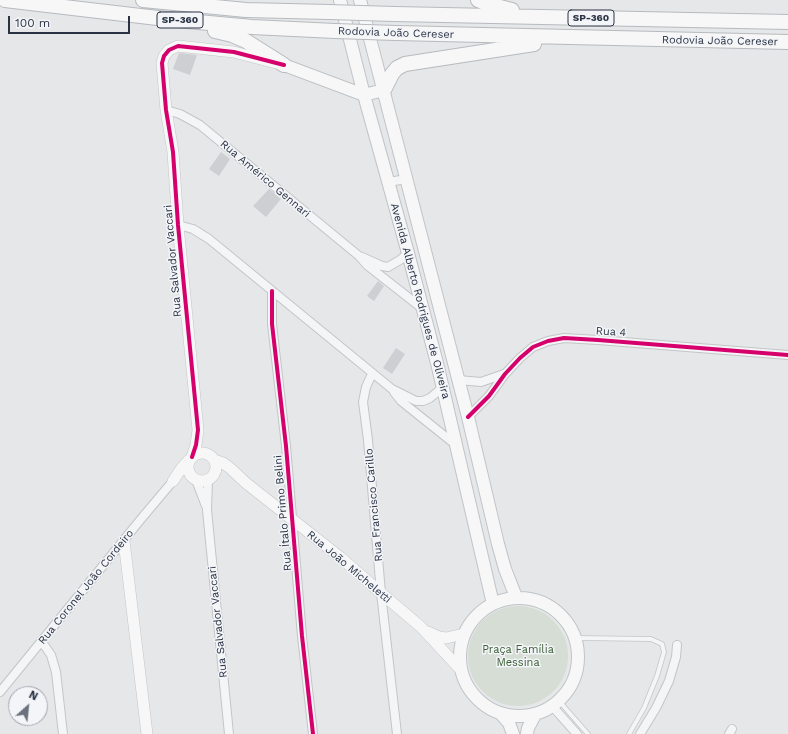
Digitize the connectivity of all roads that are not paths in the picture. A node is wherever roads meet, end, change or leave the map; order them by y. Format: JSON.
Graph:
{"nodes":[{"id":1,"x":5,"y":0,"type":"edge"},
{"id":2,"x":143,"y":0,"type":"edge"},
{"id":3,"x":197,"y":0,"type":"edge"},
{"id":4,"x":340,"y":0,"type":"edge"},
{"id":5,"x":360,"y":0,"type":"edge"},
{"id":6,"x":478,"y":0,"type":"edge"},
{"id":7,"x":180,"y":4,"type":"junction"},
{"id":8,"x":541,"y":17,"type":"junction"},
{"id":9,"x":166,"y":19,"type":"junction"},
{"id":10,"x":788,"y":22,"type":"edge"},
{"id":11,"x":585,"y":39,"type":"junction"},
{"id":12,"x":788,"y":42,"type":"edge"},
{"id":13,"x":284,"y":65,"type":"junction"},
{"id":14,"x":384,"y":90,"type":"junction"},
{"id":15,"x":364,"y":95,"type":"junction"},
{"id":16,"x":166,"y":110,"type":"junction"},
{"id":17,"x":407,"y":179,"type":"junction"},
{"id":18,"x":388,"y":182,"type":"junction"},
{"id":19,"x":178,"y":225,"type":"junction"},
{"id":20,"x":408,"y":253,"type":"junction"},
{"id":21,"x":360,"y":256,"type":"junction"},
{"id":22,"x":272,"y":291,"type":"junction"},
{"id":23,"x":423,"y":309,"type":"junction"},
{"id":24,"x":787,"y":354,"type":"edge"},
{"id":25,"x":372,"y":374,"type":"junction"},
{"id":26,"x":505,"y":374,"type":"junction"},
{"id":27,"x":458,"y":380,"type":"junction"},
{"id":28,"x":442,"y":388,"type":"junction"},
{"id":29,"x":392,"y":389,"type":"junction"},
{"id":30,"x":468,"y":417,"type":"junction"},
{"id":31,"x":198,"y":430,"type":"junction"},
{"id":32,"x":457,"y":446,"type":"junction"},
{"id":33,"x":211,"y":457,"type":"junction"},
{"id":34,"x":191,"y":458,"type":"junction"},
{"id":35,"x":239,"y":477,"type":"junction"},
{"id":36,"x":195,"y":479,"type":"junction"},
{"id":37,"x":210,"y":479,"type":"junction"},
{"id":38,"x":173,"y":482,"type":"junction"},
{"id":39,"x":207,"y":510,"type":"junction"},
{"id":40,"x":292,"y":520,"type":"junction"},
{"id":41,"x":124,"y":540,"type":"junction"},
{"id":42,"x":382,"y":593,"type":"junction"},
{"id":43,"x":516,"y":598,"type":"junction"},
{"id":44,"x":493,"y":604,"type":"junction"},
{"id":45,"x":421,"y":627,"type":"junction"},
{"id":46,"x":464,"y":634,"type":"junction"},
{"id":47,"x":576,"y":638,"type":"junction"},
{"id":48,"x":42,"y":642,"type":"junction"},
{"id":49,"x":678,"y":645,"type":"dead end"},
{"id":50,"x":461,"y":670,"type":"junction"},
{"id":51,"x":0,"y":692,"type":"edge"},
{"id":52,"x":556,"y":704,"type":"junction"},
{"id":53,"x":501,"y":714,"type":"junction"},
{"id":54,"x":535,"y":715,"type":"junction"},
{"id":55,"x":638,"y":718,"type":"junction"},
{"id":56,"x":645,"y":726,"type":"junction"},
{"id":57,"x":63,"y":734,"type":"edge"},
{"id":58,"x":147,"y":734,"type":"edge"},
{"id":59,"x":229,"y":734,"type":"edge"},
{"id":60,"x":313,"y":734,"type":"edge"},
{"id":61,"x":397,"y":734,"type":"edge"},
{"id":62,"x":513,"y":734,"type":"edge"},
{"id":63,"x":527,"y":734,"type":"edge"},
{"id":64,"x":576,"y":734,"type":"edge"},
{"id":65,"x":588,"y":734,"type":"edge"},
{"id":66,"x":629,"y":734,"type":"edge"},
{"id":67,"x":640,"y":734,"type":"edge"}],
"edges":[{"from":1,"to":9,"type":"highway","name":"Rodovia João Cereser","number":"SP-360"},
{"from":2,"to":7,"type":"highway","name":"Rodovia João Cereser","number":"SP-360"},
{"from":3,"to":7,"type":"highway"},
{"from":4,"to":15,"type":"main road","name":"Avenida Alberto Rodrigues de Oliveira"},
{"from":5,"to":14,"type":"main road","name":"Avenida Alberto Rodrigues de Oliveira"},
{"from":6,"to":8,"type":"highway"},
{"from":7,"to":8,"type":"highway","name":"Rodovia João Cereser","number":"SP-360","bridge":true},
{"from":8,"to":10,"type":"highway","name":"Rodovia João Cereser","number":"SP-360"},
{"from":9,"to":11,"type":"highway","name":"Rodovia João Cereser","number":"SP-360","bridge":true},
{"from":9,"to":13,"type":"highway"},
{"from":11,"to":12,"type":"highway","name":"Rodovia João Cereser","number":"SP-360"},
{"from":11,"to":14,"type":"highway"},
{"from":13,"to":15,"type":"main road"},
{"from":13,"to":16,"type":"street","name":"Rua Salvador Vaccari"},
{"from":14,"to":15,"type":"main road"},
{"from":14,"to":17,"type":"main road","name":"Avenida Alberto Rodrigues de Oliveira"},
{"from":15,"to":18,"type":"main road","name":"Avenida Alberto Rodrigues de Oliveira"},
{"from":16,"to":19,"type":"street","name":"Rua Salvador Vaccari"},
{"from":16,"to":21,"type":"street","name":"Rua Américo Gennari"},
{"from":17,"to":18,"type":"street"},
{"from":17,"to":27,"type":"main road","name":"Avenida Alberto Rodrigues de Oliveira"},
{"from":18,"to":20,"type":"main road","name":"Avenida Alberto Rodrigues de Oliveira"},
{"from":19,"to":22,"type":"street"},
{"from":19,"to":31,"type":"street","name":"Rua Salvador Vaccari"},
{"from":20,"to":21,"type":"street","name":"Rua Américo Gennari"},
{"from":20,"to":23,"type":"main road","name":"Avenida Alberto Rodrigues de Oliveira"},
{"from":21,"to":23,"type":"street","name":"Rua Américo Gennari"},
{"from":22,"to":25,"type":"street"},
{"from":22,"to":40,"type":"street","name":"Rua Ítalo Primo Belini"},
{"from":23,"to":28,"type":"main road","name":"Avenida Alberto Rodrigues de Oliveira"},
{"from":24,"to":26,"type":"street","name":"Rua 4"},
{"from":25,"to":29,"type":"street"},
{"from":25,"to":42,"type":"street","name":"Rua Francisco Carillo"},
{"from":26,"to":27,"type":"street","name":"Rua 4"},
{"from":26,"to":30,"type":"street","name":"Rua 4"},
{"from":27,"to":30,"type":"main road","name":"Avenida Alberto Rodrigues de Oliveira"},
{"from":28,"to":29,"type":"street"},
{"from":28,"to":32,"type":"main road","name":"Avenida Alberto Rodrigues de Oliveira"},
{"from":29,"to":32,"type":"street"},
{"from":30,"to":43,"type":"main road","name":"Avenida Alberto Rodrigues de Oliveira"},
{"from":31,"to":33,"type":"street","name":"Rua Salvador Vaccari"},
{"from":31,"to":34,"type":"street","name":"Rua Salvador Vaccari"},
{"from":32,"to":44,"type":"main road","name":"Avenida Alberto Rodrigues de Oliveira"},
{"from":33,"to":34,"type":"street"},
{"from":33,"to":35,"type":"street","name":"Rua João Micheletti"},
{"from":33,"to":37,"type":"street"},
{"from":34,"to":36,"type":"street"},
{"from":34,"to":38,"type":"street","name":"Rua Coronel João Cordeiro"},
{"from":35,"to":37,"type":"street"},
{"from":35,"to":40,"type":"street","name":"Rua João Micheletti"},
{"from":36,"to":37,"type":"street"},
{"from":36,"to":38,"type":"street"},
{"from":36,"to":39,"type":"street","name":"Rua Salvador Vaccari"},
{"from":37,"to":39,"type":"street","name":"Rua Salvador Vaccari"},
{"from":38,"to":41,"type":"street","name":"Rua Coronel João Cordeiro"},
{"from":39,"to":59,"type":"street","name":"Rua Salvador Vaccari"},
{"from":40,"to":42,"type":"street","name":"Rua João Micheletti"},
{"from":40,"to":60,"type":"street","name":"Rua Ítalo Primo Belini"},
{"from":41,"to":48,"type":"street","name":"Rua Coronel João Cordeiro"},
{"from":41,"to":58,"type":"street"},
{"from":42,"to":45,"type":"street","name":"Rua João Micheletti"},
{"from":42,"to":61,"type":"street","name":"Rua Francisco Carillo"},
{"from":43,"to":44,"type":"main road"},
{"from":43,"to":47,"type":"main road"},
{"from":44,"to":46,"type":"main road"},
{"from":45,"to":46,"type":"street","name":"Rua João Micheletti"},
{"from":45,"to":50,"type":"street","name":"Rua João Micheletti"},
{"from":46,"to":50,"type":"main road"},
{"from":47,"to":52,"type":"main road"},
{"from":47,"to":55,"type":"lane"},
{"from":48,"to":51,"type":"street","name":"Rua Coronel João Cordeiro"},
{"from":48,"to":57,"type":"street"},
{"from":49,"to":56,"type":"street"},
{"from":50,"to":53,"type":"main road"},
{"from":52,"to":54,"type":"main road"},
{"from":52,"to":64,"type":"street"},
{"from":52,"to":65,"type":"lane"},
{"from":53,"to":54,"type":"main road"},
{"from":53,"to":62,"type":"main road"},
{"from":54,"to":63,"type":"main road"},
{"from":55,"to":56,"type":"lane"},
{"from":55,"to":66,"type":"lane"},
{"from":56,"to":67,"type":"street"}]}
